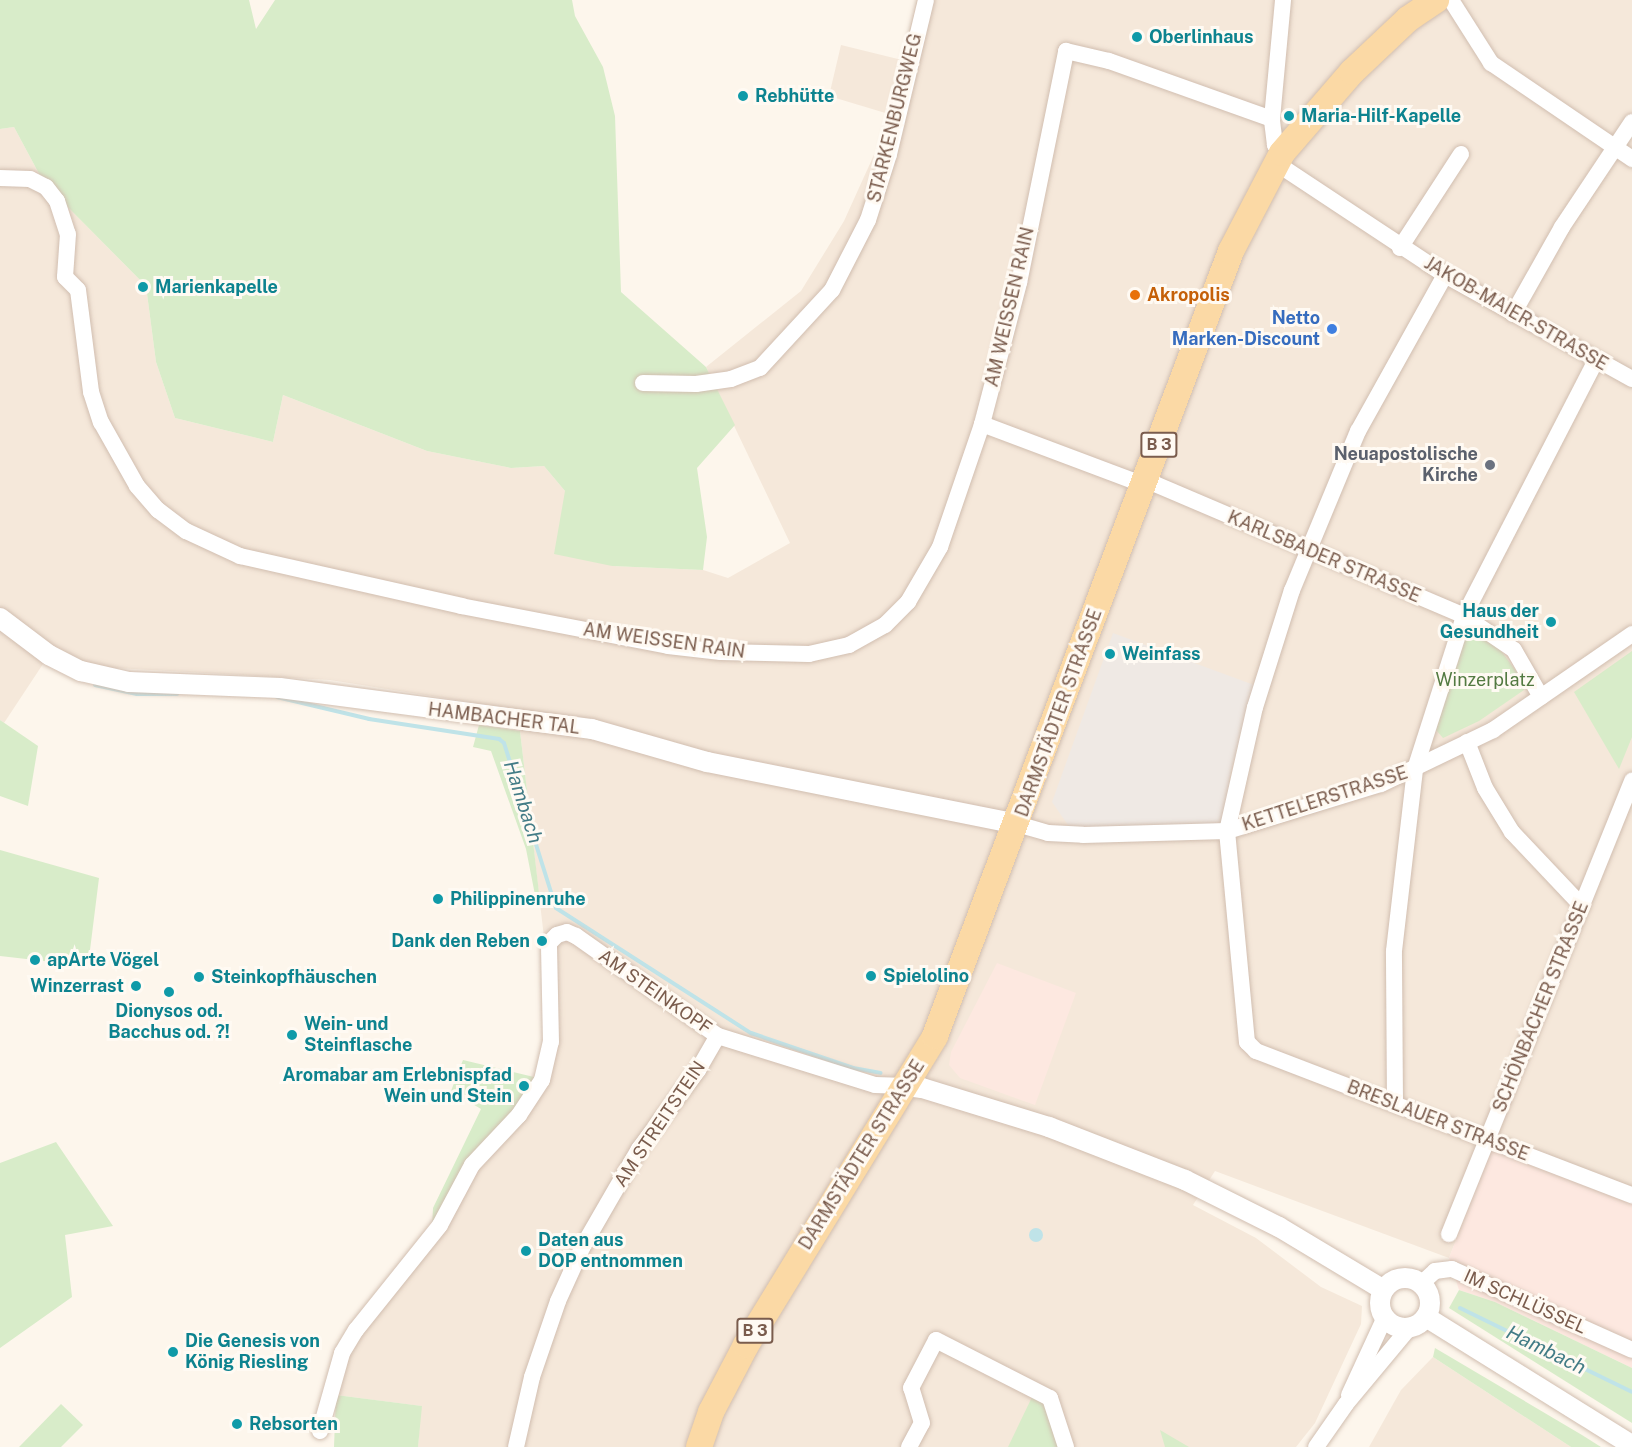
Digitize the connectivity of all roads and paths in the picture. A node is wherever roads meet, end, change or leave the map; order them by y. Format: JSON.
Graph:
{"nodes":[{"id":1,"x":926,"y":0,"type":"edge"},
{"id":2,"x":1283,"y":0,"type":"edge"},
{"id":3,"x":1436,"y":0,"type":"edge"},
{"id":4,"x":1451,"y":0,"type":"edge"},
{"id":5,"x":1272,"y":119,"type":"junction"},
{"id":6,"x":1632,"y":122,"type":"edge"},
{"id":7,"x":1615,"y":148,"type":"junction"},
{"id":8,"x":1461,"y":154,"type":"dead end"},
{"id":9,"x":1279,"y":158,"type":"junction"},
{"id":10,"x":1632,"y":159,"type":"edge"},
{"id":11,"x":0,"y":178,"type":"edge"},
{"id":12,"x":1400,"y":248,"type":"junction"},
{"id":13,"x":1445,"y":275,"type":"junction"},
{"id":14,"x":1513,"y":314,"type":"junction"},
{"id":15,"x":1595,"y":362,"type":"junction"},
{"id":16,"x":1632,"y":379,"type":"edge"},
{"id":17,"x":643,"y":383,"type":"dead end"},
{"id":18,"x":982,"y":424,"type":"junction"},
{"id":19,"x":1144,"y":482,"type":"junction"},
{"id":20,"x":1307,"y":550,"type":"junction"},
{"id":21,"x":1464,"y":616,"type":"junction"},
{"id":22,"x":0,"y":618,"type":"edge"},
{"id":23,"x":1632,"y":634,"type":"edge"},
{"id":24,"x":1541,"y":697,"type":"junction"},
{"id":25,"x":1467,"y":742,"type":"junction"},
{"id":26,"x":1415,"y":769,"type":"junction"},
{"id":27,"x":1632,"y":782,"type":"edge"},
{"id":28,"x":1017,"y":824,"type":"junction"},
{"id":29,"x":1227,"y":831,"type":"junction"},
{"id":30,"x":1582,"y":906,"type":"junction"},
{"id":31,"x":718,"y":1036,"type":"junction"},
{"id":32,"x":906,"y":1086,"type":"junction"},
{"id":33,"x":1395,"y":1104,"type":"junction"},
{"id":34,"x":1487,"y":1139,"type":"junction"},
{"id":35,"x":1632,"y":1196,"type":"edge"},
{"id":36,"x":1449,"y":1234,"type":"dead end"},
{"id":37,"x":1421,"y":1284,"type":"junction"},
{"id":38,"x":1384,"y":1290,"type":"junction"},
{"id":39,"x":1384,"y":1317,"type":"junction"},
{"id":40,"x":1426,"y":1317,"type":"junction"},
{"id":41,"x":1409,"y":1328,"type":"junction"},
{"id":42,"x":1632,"y":1350,"type":"edge"},
{"id":43,"x":1346,"y":1404,"type":"junction"},
{"id":44,"x":320,"y":1431,"type":"dead end"},
{"id":45,"x":1320,"y":1445,"type":"edge"},
{"id":46,"x":1632,"y":1445,"type":"edge"},
{"id":47,"x":516,"y":1447,"type":"edge"},
{"id":48,"x":699,"y":1447,"type":"edge"},
{"id":49,"x":909,"y":1447,"type":"edge"},
{"id":50,"x":1066,"y":1447,"type":"edge"}],
"edges":[{"from":1,"to":17,"type":"street","name":"STARKENBURGWEG"},
{"from":2,"to":5,"type":"street"},
{"from":3,"to":9,"type":"main road","name":"DARMSTÄDTER STRASSE","number":"B 3"},
{"from":4,"to":7,"type":"street"},
{"from":5,"to":9,"type":"street"},
{"from":5,"to":18,"type":"street","name":"AM WEISSEN RAIN"},
{"from":6,"to":7,"type":"street"},
{"from":7,"to":10,"type":"street"},
{"from":7,"to":14,"type":"street"},
{"from":8,"to":12,"type":"street"},
{"from":9,"to":12,"type":"street","name":"JAKOB-MAIER-STRASSE"},
{"from":9,"to":19,"type":"main road","name":"DARMSTÄDTER STRASSE","number":"B 3"},
{"from":11,"to":18,"type":"street","name":"AM WEISSEN RAIN"},
{"from":12,"to":13,"type":"street","name":"JAKOB-MAIER-STRASSE"},
{"from":13,"to":14,"type":"street","name":"JAKOB-MAIER-STRASSE"},
{"from":13,"to":20,"type":"street"},
{"from":14,"to":15,"type":"street","name":"JAKOB-MAIER-STRASSE"},
{"from":15,"to":16,"type":"street","name":"JAKOB-MAIER-STRASSE"},
{"from":15,"to":21,"type":"street"},
{"from":18,"to":19,"type":"street","name":"KARLSBADER STRASSE"},
{"from":19,"to":20,"type":"street","name":"KARLSBADER STRASSE"},
{"from":19,"to":28,"type":"main road","name":"DARMSTÄDTER STRASSE","number":"B 3"},
{"from":20,"to":21,"type":"street","name":"KARLSBADER STRASSE"},
{"from":20,"to":29,"type":"street"},
{"from":21,"to":24,"type":"street","name":"KARLSBADER STRASSE"},
{"from":21,"to":26,"type":"street"},
{"from":22,"to":28,"type":"street","name":"HAMBACHER TAL"},
{"from":23,"to":24,"type":"street","name":"KETTELERSTRASSE"},
{"from":24,"to":25,"type":"street","name":"KETTELERSTRASSE"},
{"from":25,"to":26,"type":"street","name":"KETTELERSTRASSE"},
{"from":25,"to":30,"type":"street"},
{"from":26,"to":29,"type":"street","name":"KETTELERSTRASSE"},
{"from":26,"to":33,"type":"street"},
{"from":27,"to":30,"type":"street","name":"SCHÖNBACHER STRASSE"},
{"from":28,"to":29,"type":"street","name":"KETTELERSTRASSE"},
{"from":28,"to":32,"type":"main road","name":"DARMSTÄDTER STRASSE","number":"B 3"},
{"from":29,"to":33,"type":"street","name":"BRESLAUER STRASSE"},
{"from":30,"to":34,"type":"street","name":"SCHÖNBACHER STRASSE"},
{"from":31,"to":32,"type":"street","name":"AM STEINKOPF"},
{"from":31,"to":44,"type":"street","name":"AM STEINKOPF"},
{"from":31,"to":47,"type":"street","name":"AM STREITSTEIN"},
{"from":32,"to":38,"type":"street"},
{"from":32,"to":48,"type":"main road","name":"DARMSTÄDTER STRASSE","number":"B 3"},
{"from":33,"to":34,"type":"street","name":"BRESLAUER STRASSE"},
{"from":34,"to":35,"type":"street","name":"BRESLAUER STRASSE"},
{"from":34,"to":36,"type":"street","name":"SCHÖNBACHER STRASSE"},
{"from":37,"to":38,"type":"street"},
{"from":37,"to":40,"type":"street"},
{"from":37,"to":42,"type":"street","name":"IM SCHLÜSSEL"},
{"from":38,"to":39,"type":"street"},
{"from":39,"to":41,"type":"street"},
{"from":39,"to":43,"type":"street"},
{"from":40,"to":41,"type":"street"},
{"from":40,"to":46,"type":"street"},
{"from":41,"to":43,"type":"street"},
{"from":43,"to":45,"type":"street"},
{"from":49,"to":50,"type":"street"}]}
